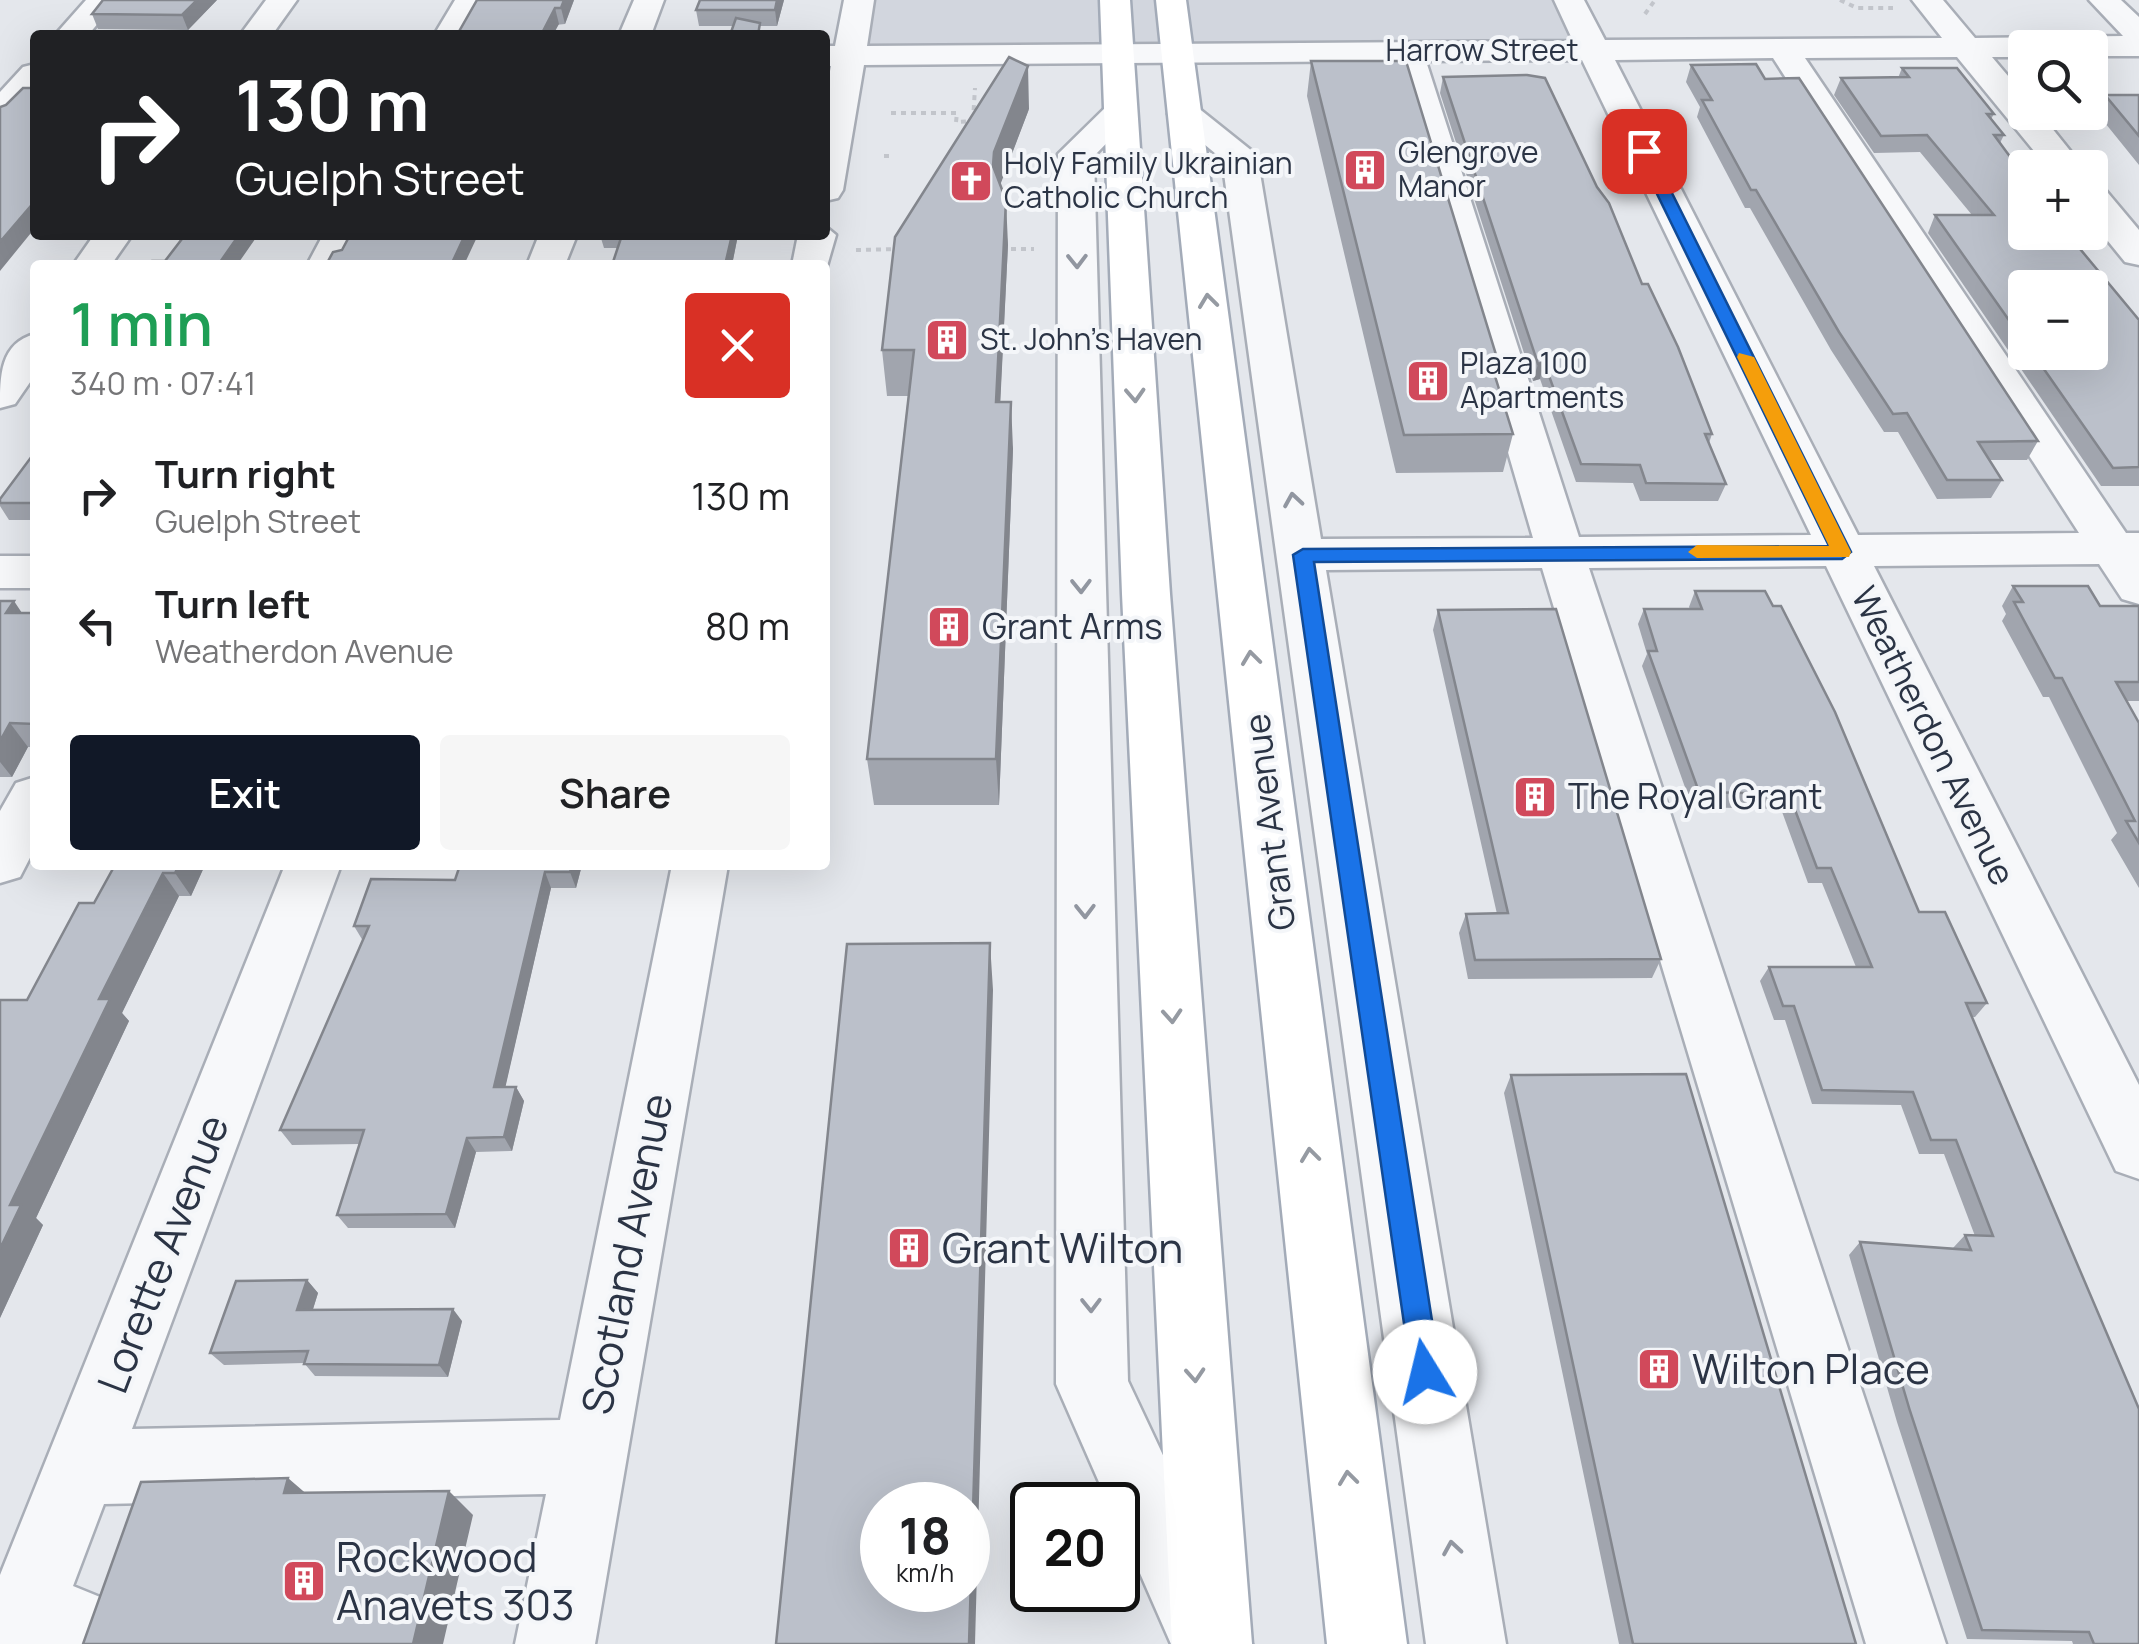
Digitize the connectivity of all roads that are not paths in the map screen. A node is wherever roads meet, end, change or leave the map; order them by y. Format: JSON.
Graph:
{"nodes":[{"id":1,"x":103,"y":0,"type":"edge"},
{"id":2,"x":282,"y":0,"type":"edge"},
{"id":3,"x":470,"y":0,"type":"edge"},
{"id":4,"x":649,"y":0,"type":"edge"},
{"id":5,"x":859,"y":0,"type":"edge"},
{"id":6,"x":1115,"y":0,"type":"edge"},
{"id":7,"x":1171,"y":0,"type":"edge"},
{"id":8,"x":1569,"y":0,"type":"edge"},
{"id":9,"x":2104,"y":0,"type":"edge"},
{"id":10,"x":1918,"y":4,"type":"edge"},
{"id":11,"x":76,"y":30,"type":"edge"},
{"id":12,"x":260,"y":30,"type":"edge"},
{"id":13,"x":453,"y":30,"type":"edge"},
{"id":14,"x":638,"y":30,"type":"edge"},
{"id":15,"x":2139,"y":34,"type":"edge"},
{"id":16,"x":2139,"y":46,"type":"edge"},
{"id":17,"x":1967,"y":48,"type":"junction"},
{"id":18,"x":1783,"y":49,"type":"junction"},
{"id":19,"x":1594,"y":50,"type":"junction"},
{"id":20,"x":1407,"y":51,"type":"junction"},
{"id":21,"x":1118,"y":53,"type":"junction"},
{"id":22,"x":1177,"y":53,"type":"junction"},
{"id":23,"x":837,"y":56,"type":"edge"},
{"id":24,"x":0,"y":61,"type":"edge"},
{"id":25,"x":30,"y":61,"type":"edge"},
{"id":26,"x":30,"y":79,"type":"edge"},
{"id":27,"x":0,"y":112,"type":"edge"},
{"id":28,"x":1120,"y":112,"type":"junction"},
{"id":29,"x":1185,"y":114,"type":"junction"},
{"id":30,"x":830,"y":134,"type":"edge"},
{"id":31,"x":2052,"y":150,"type":"edge"},
{"id":32,"x":2108,"y":217,"type":"edge"},
{"id":33,"x":2139,"y":254,"type":"edge"},
{"id":34,"x":30,"y":353,"type":"edge"},
{"id":35,"x":0,"y":395,"type":"edge"},
{"id":36,"x":2126,"y":548,"type":"edge"},
{"id":37,"x":1560,"y":551,"type":"junction"},
{"id":38,"x":1842,"y":552,"type":"junction"},
{"id":39,"x":1303,"y":555,"type":"junction"},
{"id":40,"x":0,"y":572,"type":"edge"},
{"id":41,"x":30,"y":572,"type":"edge"},
{"id":42,"x":2139,"y":588,"type":"edge"},
{"id":43,"x":30,"y":807,"type":"edge"},
{"id":44,"x":0,"y":861,"type":"edge"},
{"id":45,"x":311,"y":870,"type":"edge"},
{"id":46,"x":699,"y":870,"type":"edge"},
{"id":47,"x":2139,"y":1150,"type":"edge"},
{"id":48,"x":590,"y":1456,"type":"junction"},
{"id":49,"x":80,"y":1467,"type":"junction"},
{"id":50,"x":35,"y":1631,"type":"edge"},
{"id":51,"x":556,"y":1644,"type":"edge"},
{"id":52,"x":1212,"y":1644,"type":"edge"},
{"id":53,"x":1367,"y":1644,"type":"edge"},
{"id":54,"x":1466,"y":1644,"type":"edge"},
{"id":55,"x":1906,"y":1644,"type":"edge"}],
"edges":[{"from":1,"to":11,"type":"street"},
{"from":2,"to":12,"type":"street"},
{"from":3,"to":13,"type":"street"},
{"from":4,"to":14,"type":"street"},
{"from":5,"to":23,"type":"street"},
{"from":6,"to":21,"type":"main road"},
{"from":7,"to":22,"type":"main road","name":"Grant Avenue"},
{"from":8,"to":19,"type":"street","name":"Weatherdon Avenue"},
{"from":9,"to":15,"type":"street"},
{"from":10,"to":17,"type":"street"},
{"from":16,"to":17,"type":"street","name":"Harrow Street"},
{"from":17,"to":18,"type":"street","name":"Harrow Street"},
{"from":17,"to":31,"type":"street"},
{"from":18,"to":19,"type":"street","name":"Harrow Street"},
{"from":18,"to":36,"type":"street"},
{"from":19,"to":20,"type":"street","name":"Harrow Street"},
{"from":19,"to":38,"type":"street","name":"Weatherdon Avenue"},
{"from":20,"to":22,"type":"street","name":"Harrow Street"},
{"from":20,"to":37,"type":"street"},
{"from":21,"to":22,"type":"street","name":"Harrow Street"},
{"from":21,"to":23,"type":"street","name":"Harrow Street"},
{"from":21,"to":28,"type":"main road"},
{"from":22,"to":29,"type":"main road","name":"Grant Avenue"},
{"from":23,"to":30,"type":"street"},
{"from":24,"to":25,"type":"street"},
{"from":26,"to":27,"type":"street"},
{"from":28,"to":52,"type":"main road","one_way":true},
{"from":28,"to":52,"type":"street","one_way":true},
{"from":39,"to":29,"type":"street","one_way":true},
{"from":53,"to":29,"type":"main road","name":"Grant Avenue","one_way":true},
{"from":32,"to":33,"type":"street"},
{"from":34,"to":35,"type":"street"},
{"from":36,"to":38,"type":"street"},
{"from":36,"to":42,"type":"street"},
{"from":37,"to":38,"type":"street"},
{"from":37,"to":39,"type":"street"},
{"from":37,"to":55,"type":"street"},
{"from":38,"to":47,"type":"street","name":"Weatherdon Avenue"},
{"from":54,"to":39,"type":"street","one_way":true},
{"from":40,"to":41,"type":"street"},
{"from":43,"to":44,"type":"street"},
{"from":45,"to":49,"type":"street","name":"Lorette Avenue"},
{"from":46,"to":48,"type":"street","name":"Scotland Avenue"},
{"from":48,"to":49,"type":"street"},
{"from":48,"to":51,"type":"street","name":"Scotland Avenue"},
{"from":49,"to":50,"type":"street","name":"Lorette Avenue"}]}
